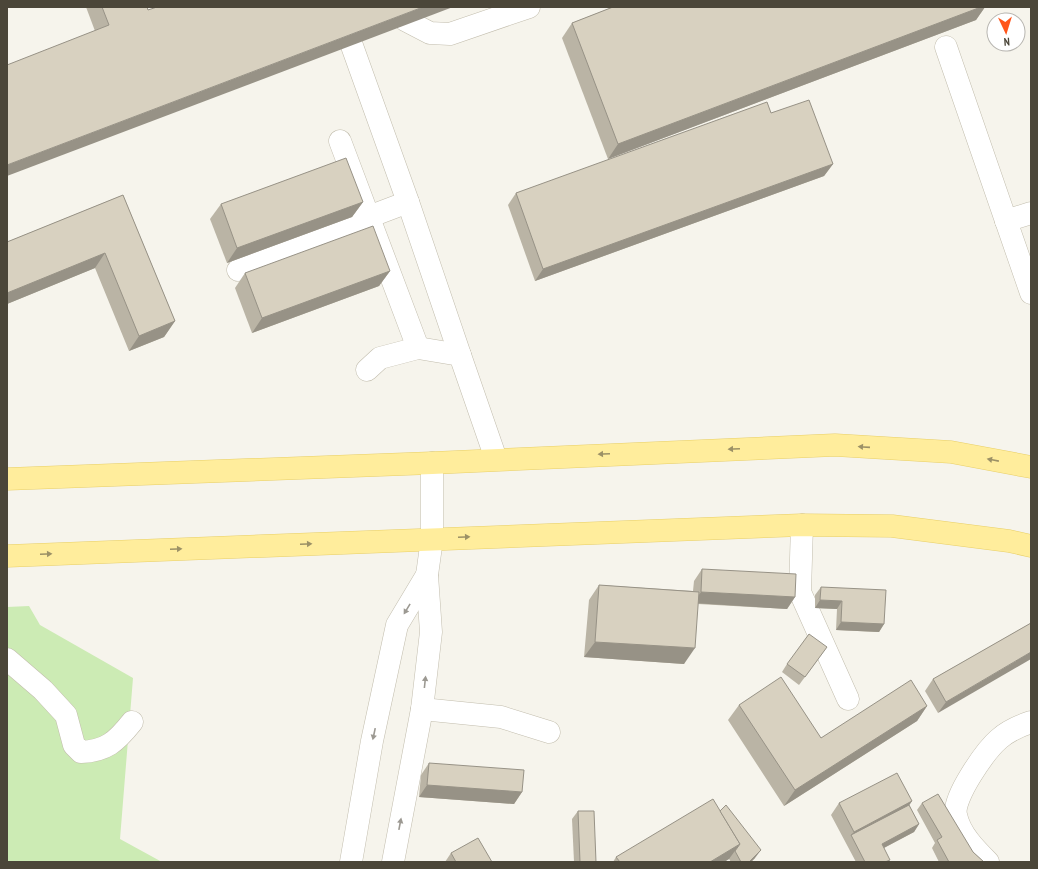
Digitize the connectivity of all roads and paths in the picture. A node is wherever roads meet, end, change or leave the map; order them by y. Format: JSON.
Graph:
{"nodes":[{"id":1,"x":397,"y":7,"type":"edge"},
{"id":2,"x":529,"y":7,"type":"edge"},
{"id":3,"x":341,"y":16,"type":"edge"},
{"id":4,"x":946,"y":47,"type":"dead end"},
{"id":5,"x":340,"y":141,"type":"dead end"},
{"id":6,"x":408,"y":202,"type":"junction"},
{"id":7,"x":1031,"y":213,"type":"edge"},
{"id":8,"x":370,"y":216,"type":"junction"},
{"id":9,"x":1006,"y":221,"type":"junction"},
{"id":10,"x":238,"y":270,"type":"dead end"},
{"id":11,"x":1031,"y":293,"type":"edge"},
{"id":12,"x":418,"y":348,"type":"junction"},
{"id":13,"x":460,"y":355,"type":"junction"},
{"id":14,"x":367,"y":370,"type":"dead end"},
{"id":15,"x":496,"y":459,"type":"junction"},
{"id":16,"x":432,"y":463,"type":"junction"},
{"id":17,"x":1031,"y":467,"type":"edge"},
{"id":18,"x":7,"y":479,"type":"edge"},
{"id":19,"x":802,"y":525,"type":"junction"},
{"id":20,"x":432,"y":538,"type":"junction"},
{"id":21,"x":1031,"y":546,"type":"edge"},
{"id":22,"x":7,"y":556,"type":"edge"},
{"id":23,"x":427,"y":575,"type":"junction"},
{"id":24,"x":7,"y":659,"type":"edge"},
{"id":25,"x":848,"y":699,"type":"dead end"},
{"id":26,"x":422,"y":709,"type":"junction"},
{"id":27,"x":132,"y":722,"type":"dead end"},
{"id":28,"x":1031,"y":722,"type":"edge"},
{"id":29,"x":549,"y":732,"type":"dead end"},
{"id":30,"x":351,"y":862,"type":"edge"},
{"id":31,"x":393,"y":862,"type":"edge"},
{"id":32,"x":988,"y":862,"type":"edge"}],
"edges":[{"from":1,"to":2,"type":"street"},
{"from":3,"to":6,"type":"street"},
{"from":4,"to":9,"type":"street"},
{"from":5,"to":8,"type":"street"},
{"from":6,"to":8,"type":"street"},
{"from":6,"to":13,"type":"street"},
{"from":7,"to":9,"type":"street"},
{"from":8,"to":10,"type":"street"},
{"from":8,"to":12,"type":"street"},
{"from":9,"to":11,"type":"street"},
{"from":12,"to":13,"type":"street"},
{"from":12,"to":14,"type":"street"},
{"from":13,"to":15,"type":"street"},
{"from":15,"to":16,"type":"main road"},
{"from":17,"to":15,"type":"main road","one_way":true},
{"from":16,"to":18,"type":"main road"},
{"from":16,"to":20,"type":"street"},
{"from":20,"to":19,"type":"main road","one_way":true},
{"from":19,"to":21,"type":"main road"},
{"from":19,"to":25,"type":"street"},
{"from":22,"to":20,"type":"main road","one_way":true},
{"from":20,"to":23,"type":"street"},
{"from":26,"to":23,"type":"street","one_way":true},
{"from":23,"to":30,"type":"street","one_way":true},
{"from":24,"to":27,"type":"street"},
{"from":26,"to":29,"type":"street"},
{"from":31,"to":26,"type":"street","one_way":true},
{"from":28,"to":32,"type":"street"}]}
